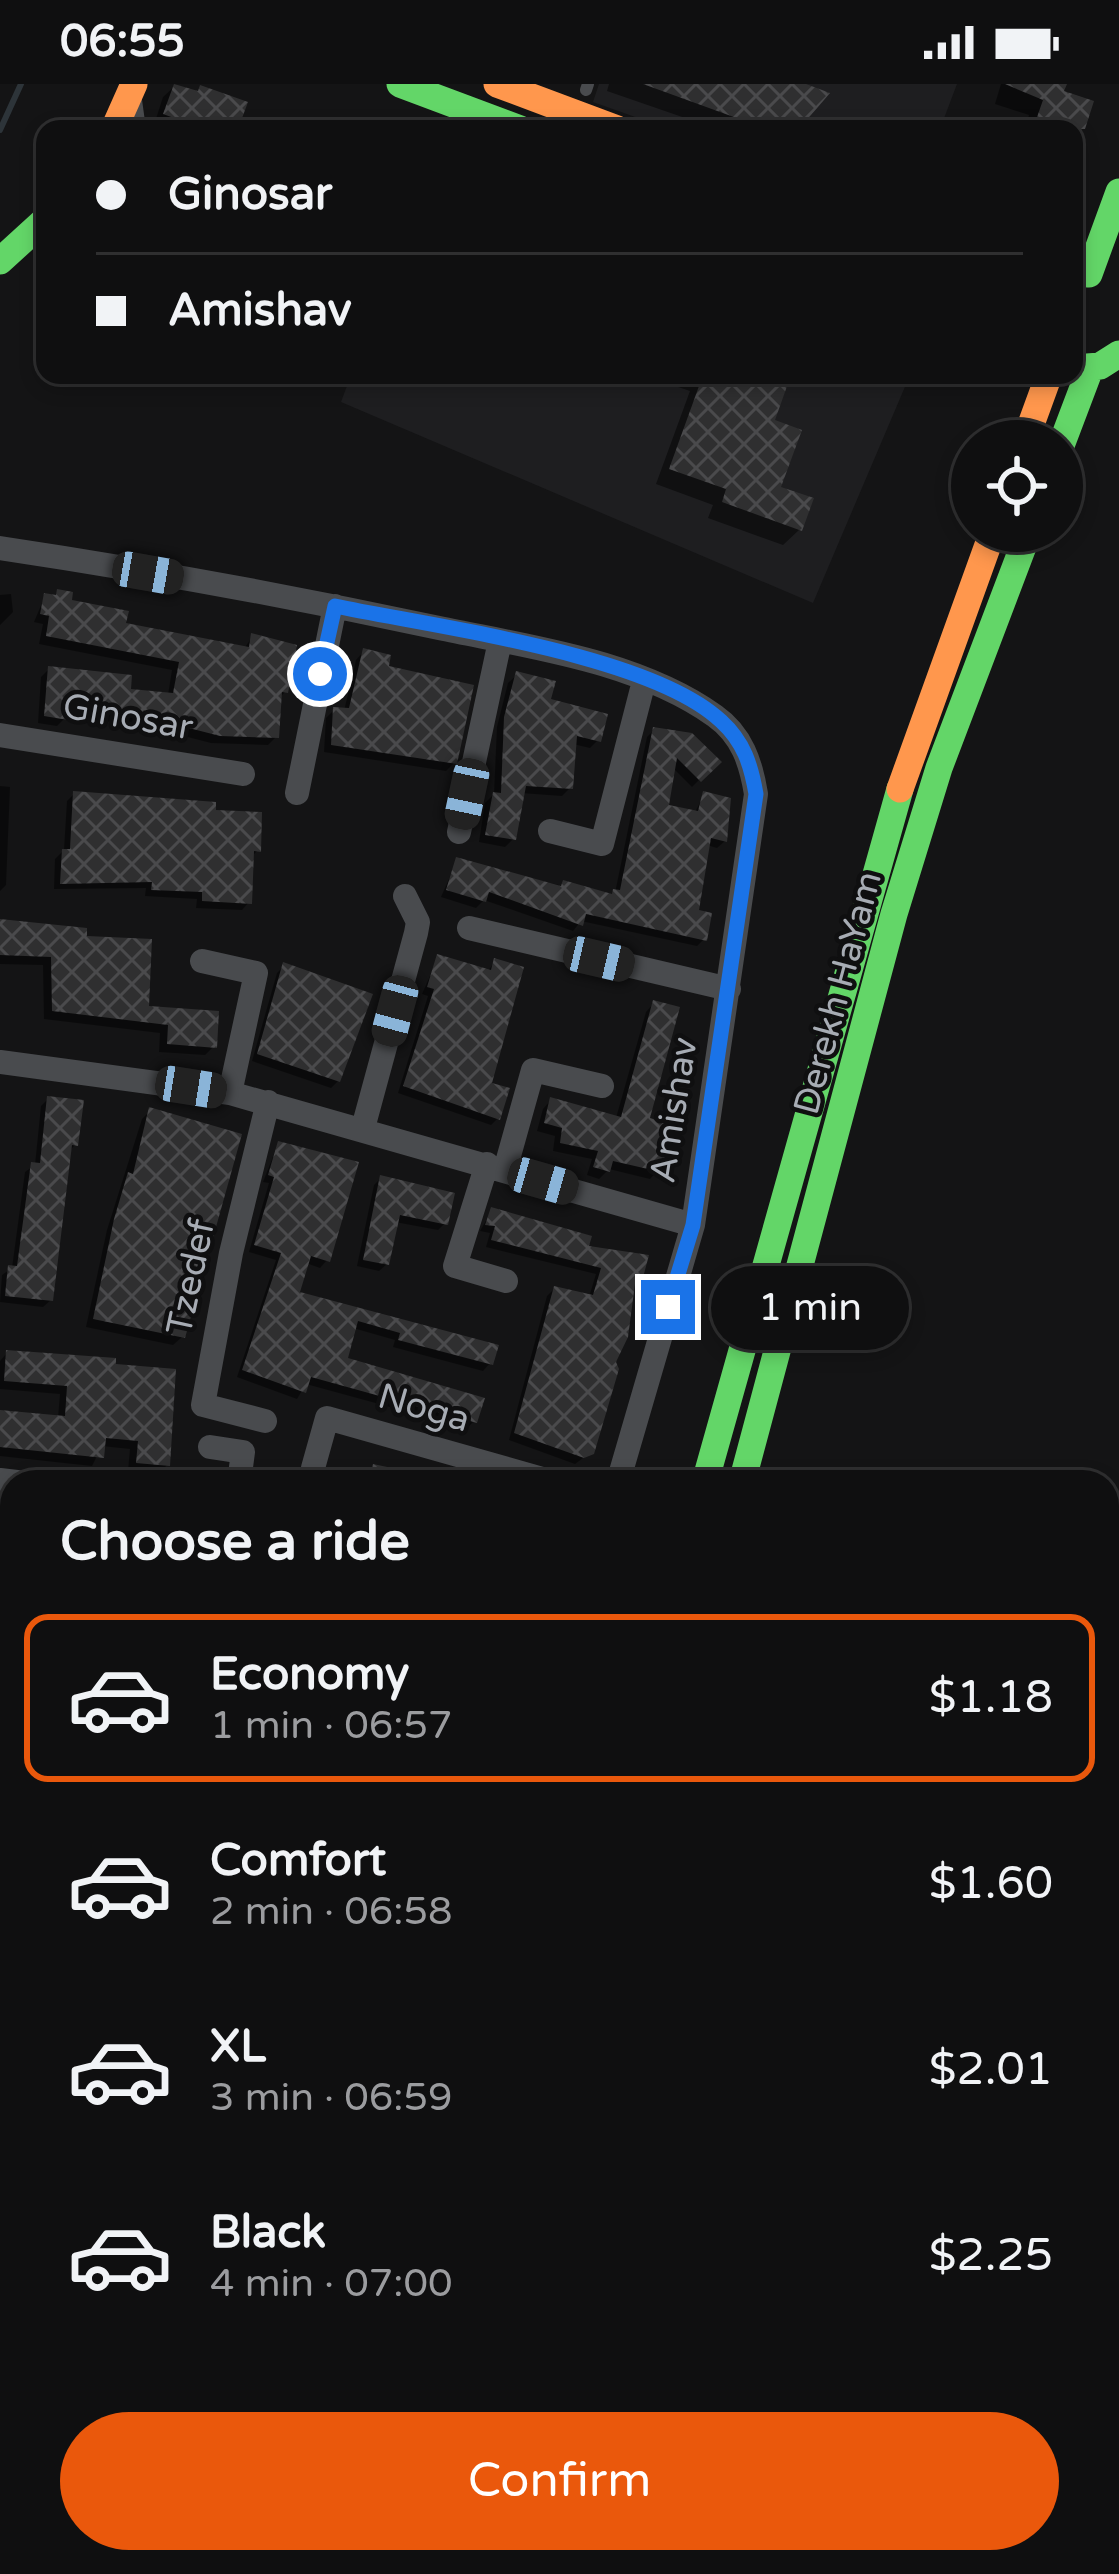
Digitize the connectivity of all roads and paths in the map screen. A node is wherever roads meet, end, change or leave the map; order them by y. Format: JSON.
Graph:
{"nodes":[{"id":1,"x":134,"y":84,"type":"edge"},
{"id":2,"x":400,"y":84,"type":"edge"},
{"id":3,"x":501,"y":84,"type":"edge"},
{"id":4,"x":556,"y":96,"type":"edge"},
{"id":5,"x":118,"y":120,"type":"edge"},
{"id":6,"x":139,"y":120,"type":"edge"},
{"id":7,"x":496,"y":120,"type":"edge"},
{"id":8,"x":600,"y":120,"type":"edge"},
{"id":9,"x":1119,"y":192,"type":"edge"},
{"id":10,"x":36,"y":229,"type":"edge"},
{"id":11,"x":0,"y":261,"type":"edge"},
{"id":12,"x":1092,"y":277,"type":"edge"},
{"id":13,"x":1119,"y":355,"type":"edge"},
{"id":14,"x":1083,"y":368,"type":"edge"},
{"id":15,"x":1046,"y":384,"type":"edge"},
{"id":16,"x":1078,"y":384,"type":"edge"},
{"id":17,"x":1033,"y":420,"type":"edge"},
{"id":18,"x":1068,"y":420,"type":"edge"},
{"id":19,"x":0,"y":548,"type":"edge"},
{"id":20,"x":985,"y":552,"type":"edge"},
{"id":21,"x":1021,"y":552,"type":"edge"},
{"id":22,"x":335,"y":606,"type":"junction"},
{"id":23,"x":500,"y":640,"type":"junction"},
{"id":24,"x":644,"y":681,"type":"junction"},
{"id":25,"x":0,"y":734,"type":"edge"},
{"id":26,"x":243,"y":774,"type":"dead end"},
{"id":27,"x":297,"y":793,"type":"dead end"},
{"id":28,"x":550,"y":831,"type":"dead end"},
{"id":29,"x":459,"y":832,"type":"dead end"},
{"id":30,"x":405,"y":896,"type":"dead end"},
{"id":31,"x":469,"y":928,"type":"dead end"},
{"id":32,"x":202,"y":961,"type":"dead end"},
{"id":33,"x":729,"y":989,"type":"junction"},
{"id":34,"x":0,"y":1062,"type":"edge"},
{"id":35,"x":602,"y":1086,"type":"dead end"},
{"id":36,"x":230,"y":1093,"type":"junction"},
{"id":37,"x":268,"y":1102,"type":"junction"},
{"id":38,"x":363,"y":1128,"type":"junction"},
{"id":39,"x":496,"y":1167,"type":"junction"},
{"id":40,"x":693,"y":1225,"type":"junction"},
{"id":41,"x":506,"y":1281,"type":"dead end"},
{"id":42,"x":265,"y":1421,"type":"dead end"},
{"id":43,"x":209,"y":1447,"type":"dead end"},
{"id":44,"x":313,"y":1468,"type":"dead end"},
{"id":45,"x":241,"y":1470,"type":"edge"},
{"id":46,"x":511,"y":1470,"type":"edge"},
{"id":47,"x":622,"y":1470,"type":"edge"},
{"id":48,"x":709,"y":1470,"type":"edge"},
{"id":49,"x":745,"y":1470,"type":"edge"}],
"edges":[{"from":1,"to":5,"type":"street"},
{"from":1,"to":6,"type":"lane"},
{"from":2,"to":7,"type":"street"},
{"from":3,"to":4,"type":"street"},
{"from":4,"to":8,"type":"street"},
{"from":9,"to":12,"type":"street"},
{"from":10,"to":11,"type":"street"},
{"from":13,"to":14,"type":"street"},
{"from":15,"to":17,"type":"street"},
{"from":16,"to":18,"type":"street"},
{"from":19,"to":22,"type":"street"},
{"from":20,"to":48,"type":"street","name":"Derekh HaYam"},
{"from":21,"to":49,"type":"street","name":"Derekh HaYam"},
{"from":22,"to":23,"type":"street"},
{"from":22,"to":27,"type":"street"},
{"from":23,"to":24,"type":"street"},
{"from":23,"to":29,"type":"street"},
{"from":24,"to":28,"type":"street"},
{"from":24,"to":33,"type":"street","name":"Amishav"},
{"from":25,"to":26,"type":"street","name":"Ginosar"},
{"from":30,"to":38,"type":"street"},
{"from":31,"to":33,"type":"street"},
{"from":32,"to":36,"type":"street"},
{"from":33,"to":40,"type":"street","name":"Amishav"},
{"from":34,"to":36,"type":"street"},
{"from":35,"to":39,"type":"street"},
{"from":36,"to":37,"type":"street"},
{"from":37,"to":38,"type":"street"},
{"from":37,"to":42,"type":"street","name":"Tzedef"},
{"from":38,"to":39,"type":"street"},
{"from":39,"to":40,"type":"street"},
{"from":39,"to":41,"type":"street"},
{"from":40,"to":47,"type":"street","name":"Amishav"},
{"from":43,"to":45,"type":"street"},
{"from":44,"to":46,"type":"street","name":"Noga"}]}
